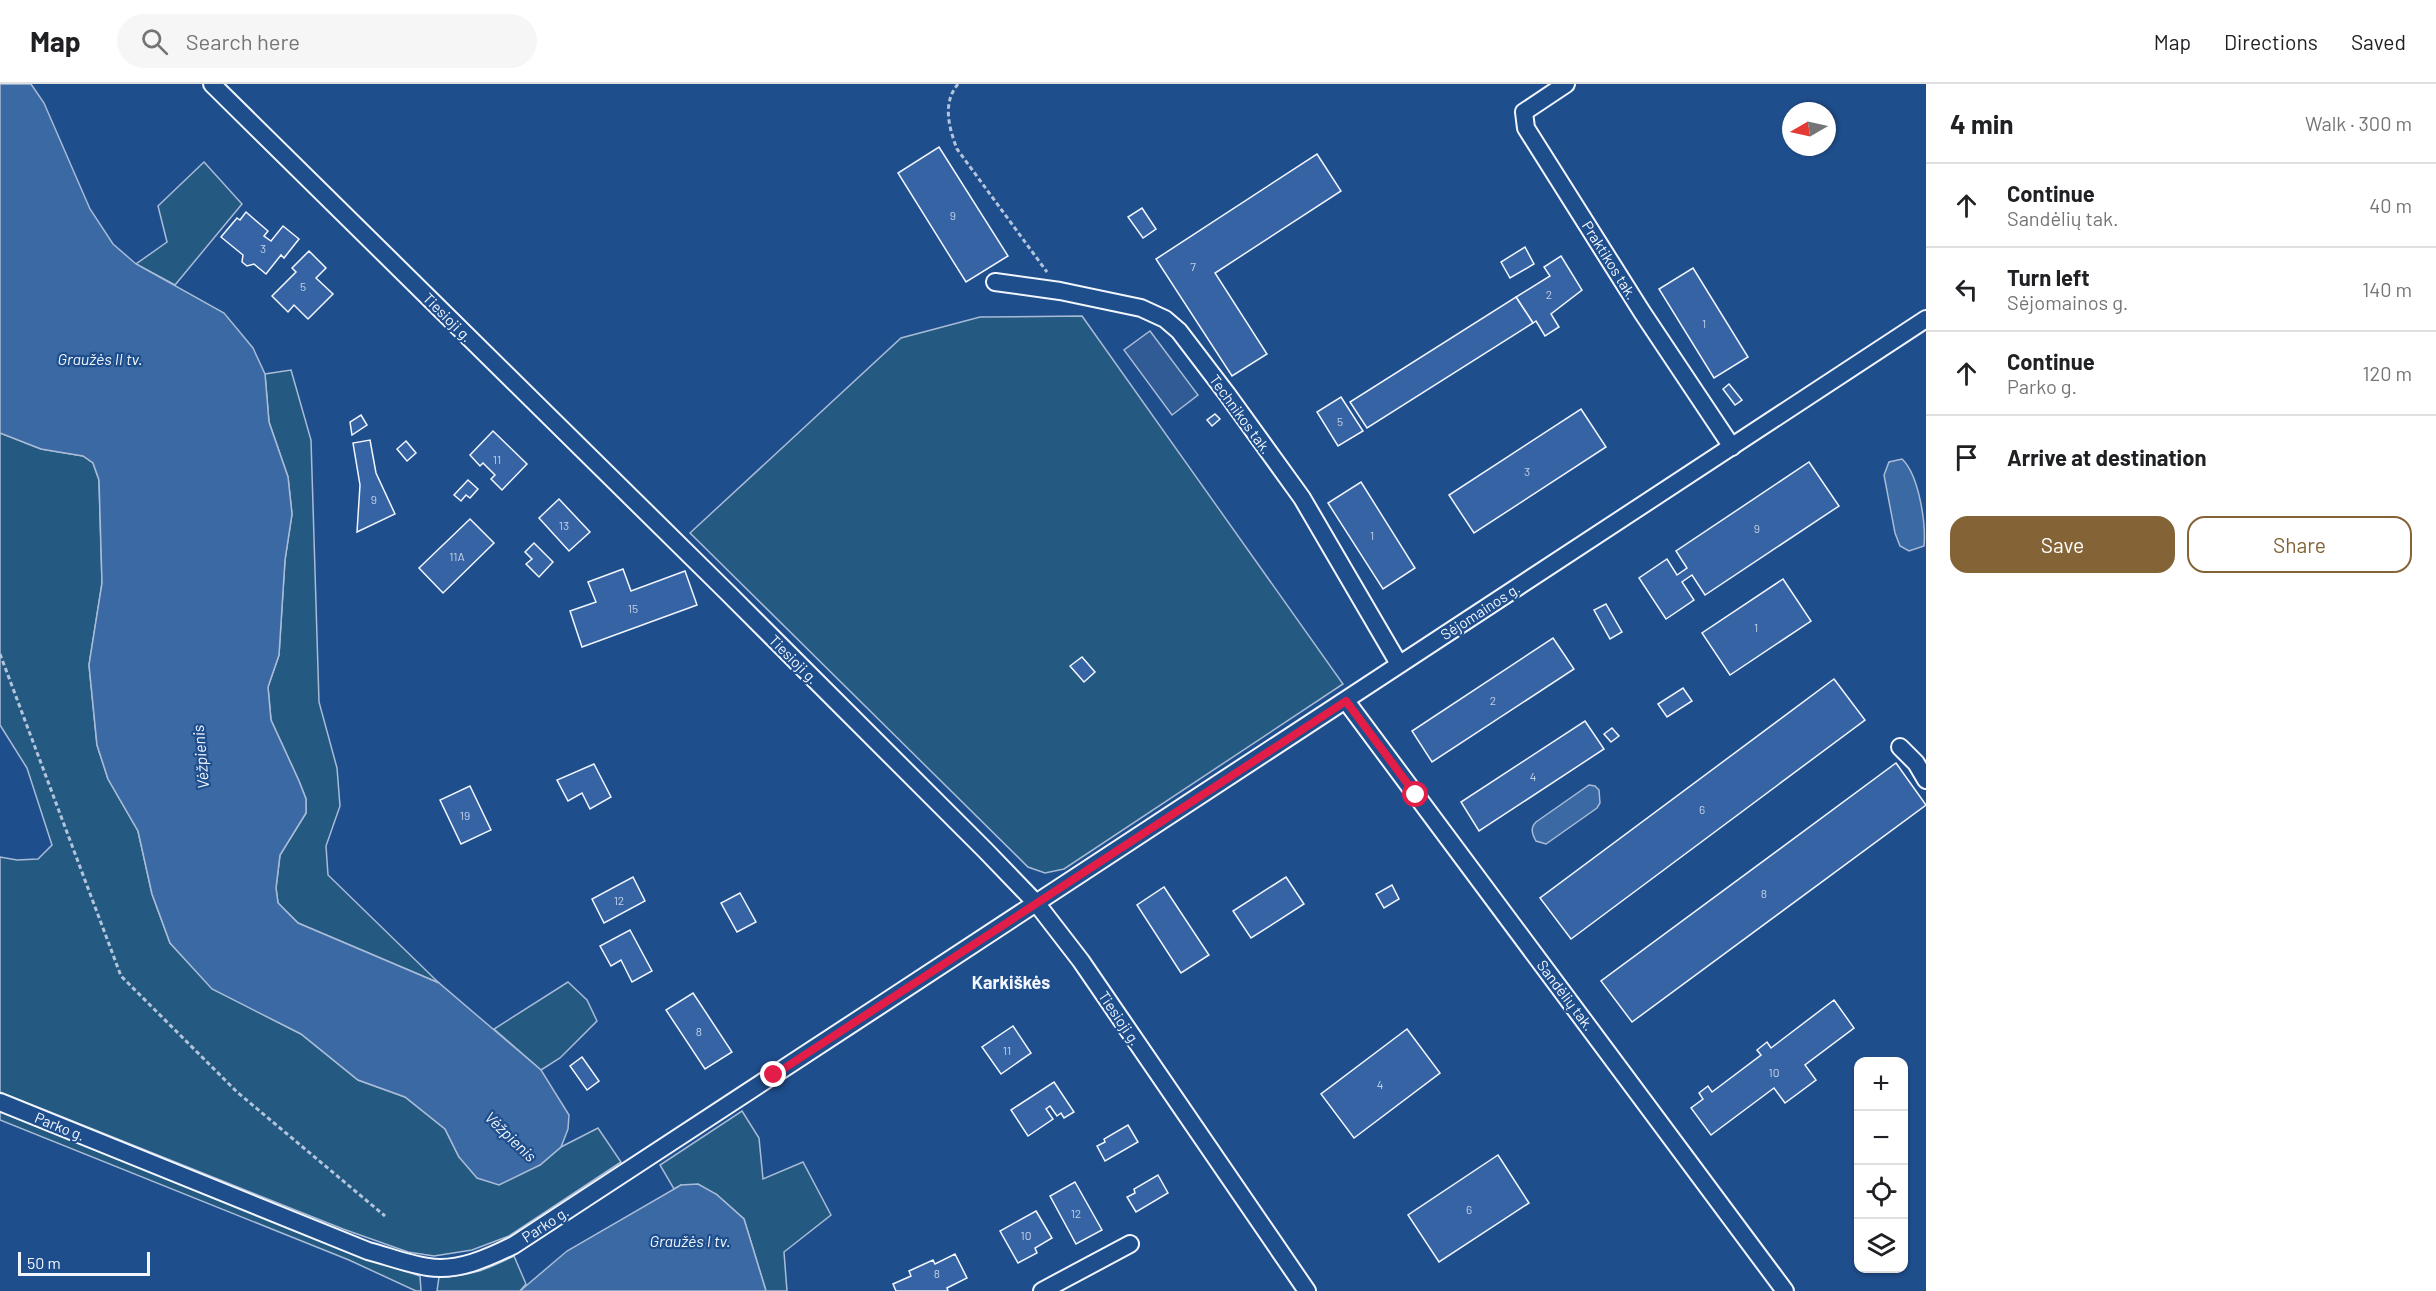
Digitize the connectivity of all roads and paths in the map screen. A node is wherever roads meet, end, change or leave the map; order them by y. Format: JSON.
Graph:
{"nodes":[{"id":1,"x":212,"y":84,"type":"edge"},
{"id":2,"x":958,"y":84,"type":"edge"},
{"id":3,"x":1566,"y":84,"type":"edge"},
{"id":4,"x":996,"y":282,"type":"dead end"},
{"id":5,"x":1060,"y":291,"type":"junction"},
{"id":6,"x":1926,"y":320,"type":"edge"},
{"id":7,"x":1732,"y":447,"type":"junction"},
{"id":8,"x":0,"y":654,"type":"edge"},
{"id":9,"x":1398,"y":664,"type":"junction"},
{"id":10,"x":1346,"y":701,"type":"junction"},
{"id":11,"x":1900,"y":747,"type":"dead end"},
{"id":12,"x":1926,"y":780,"type":"edge"},
{"id":13,"x":1037,"y":904,"type":"junction"},
{"id":14,"x":0,"y":1102,"type":"edge"},
{"id":15,"x":385,"y":1216,"type":"dead end"},
{"id":16,"x":1130,"y":1244,"type":"dead end"},
{"id":17,"x":1042,"y":1291,"type":"edge"},
{"id":18,"x":1307,"y":1291,"type":"edge"},
{"id":19,"x":1785,"y":1291,"type":"edge"}],
"edges":[{"from":1,"to":13,"type":"street","name":"Tiesioji g."},
{"from":2,"to":5,"type":"path"},
{"from":3,"to":7,"type":"street","name":"Praktikos tak."},
{"from":4,"to":5,"type":"street","name":"Technikos tak."},
{"from":5,"to":9,"type":"street","name":"Technikos tak."},
{"from":6,"to":7,"type":"street","name":"Sėjomainos g."},
{"from":7,"to":9,"type":"street","name":"Sėjomainos g."},
{"from":8,"to":15,"type":"path"},
{"from":9,"to":10,"type":"street","name":"Sėjomainos g."},
{"from":10,"to":13,"type":"street","name":"Sėjomainos g."},
{"from":10,"to":19,"type":"street","name":"Sandėlių tak."},
{"from":11,"to":12,"type":"street"},
{"from":13,"to":14,"type":"street","name":"Parko g."},
{"from":13,"to":18,"type":"street","name":"Tiesioji g."},
{"from":16,"to":17,"type":"street"}]}
